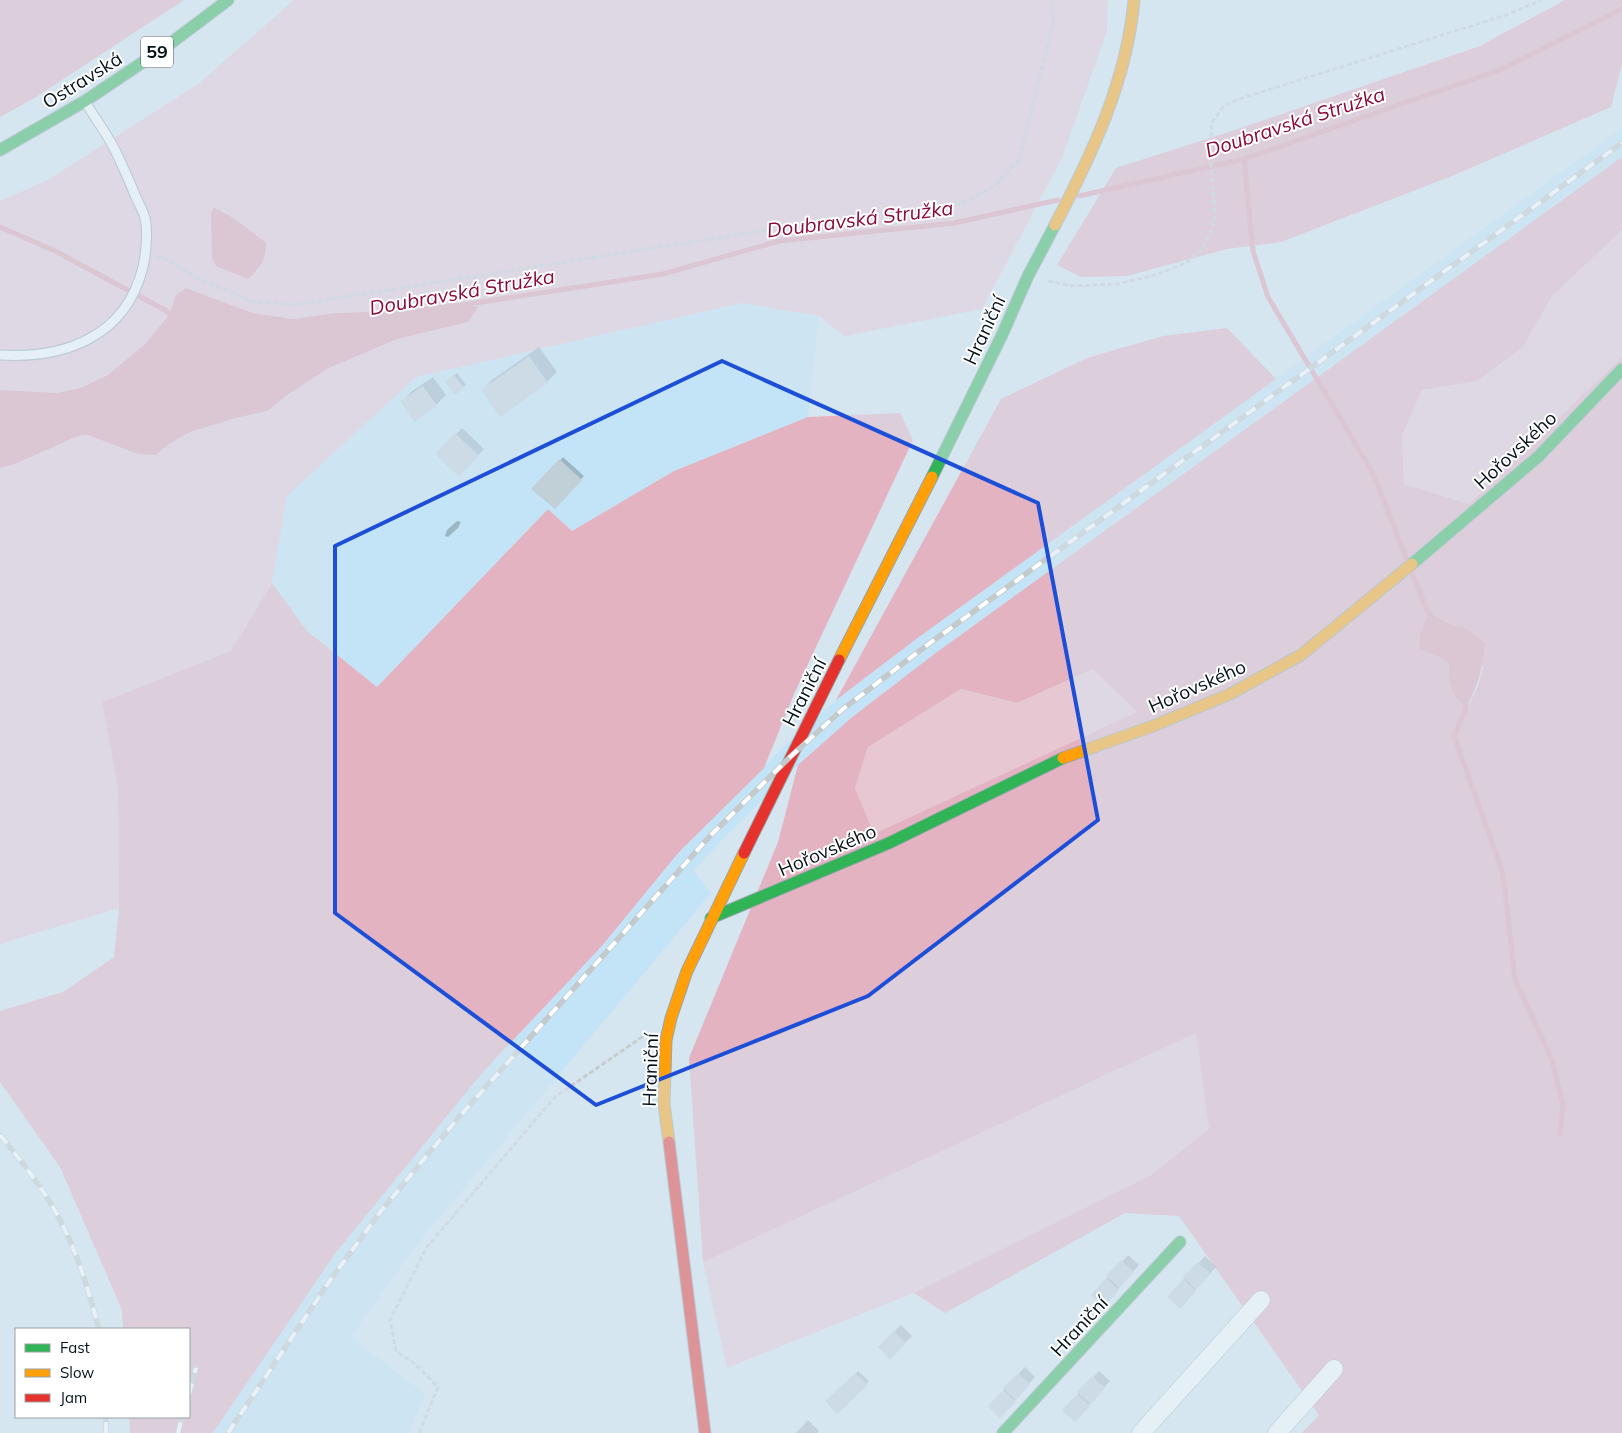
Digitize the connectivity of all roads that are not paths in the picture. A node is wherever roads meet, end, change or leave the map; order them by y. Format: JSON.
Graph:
{"nodes":[{"id":1,"x":228,"y":0,"type":"edge"},
{"id":2,"x":1134,"y":0,"type":"edge"},
{"id":3,"x":85,"y":101,"type":"junction"},
{"id":4,"x":0,"y":150,"type":"edge"},
{"id":5,"x":0,"y":355,"type":"edge"},
{"id":6,"x":1622,"y":369,"type":"edge"},
{"id":7,"x":712,"y":918,"type":"junction"},
{"id":8,"x":1180,"y":1242,"type":"dead end"},
{"id":9,"x":1261,"y":1300,"type":"dead end"},
{"id":10,"x":1334,"y":1370,"type":"dead end"},
{"id":11,"x":705,"y":1433,"type":"edge"},
{"id":12,"x":1004,"y":1433,"type":"edge"},
{"id":13,"x":1141,"y":1433,"type":"edge"},
{"id":14,"x":1277,"y":1433,"type":"edge"}],
"edges":[{"from":1,"to":3,"type":"main road","name":"Ostravská","number":"59"},
{"from":2,"to":7,"type":"main road","name":"Hraniční"},
{"from":3,"to":4,"type":"main road","name":"Ostravská","number":"59"},
{"from":3,"to":5,"type":"lane"},
{"from":6,"to":7,"type":"main road","name":"Hořovského"},
{"from":7,"to":11,"type":"main road","name":"Hraniční"},
{"from":8,"to":12,"type":"main road","name":"Hraniční"},
{"from":9,"to":13,"type":"street"},
{"from":10,"to":14,"type":"street"}]}
